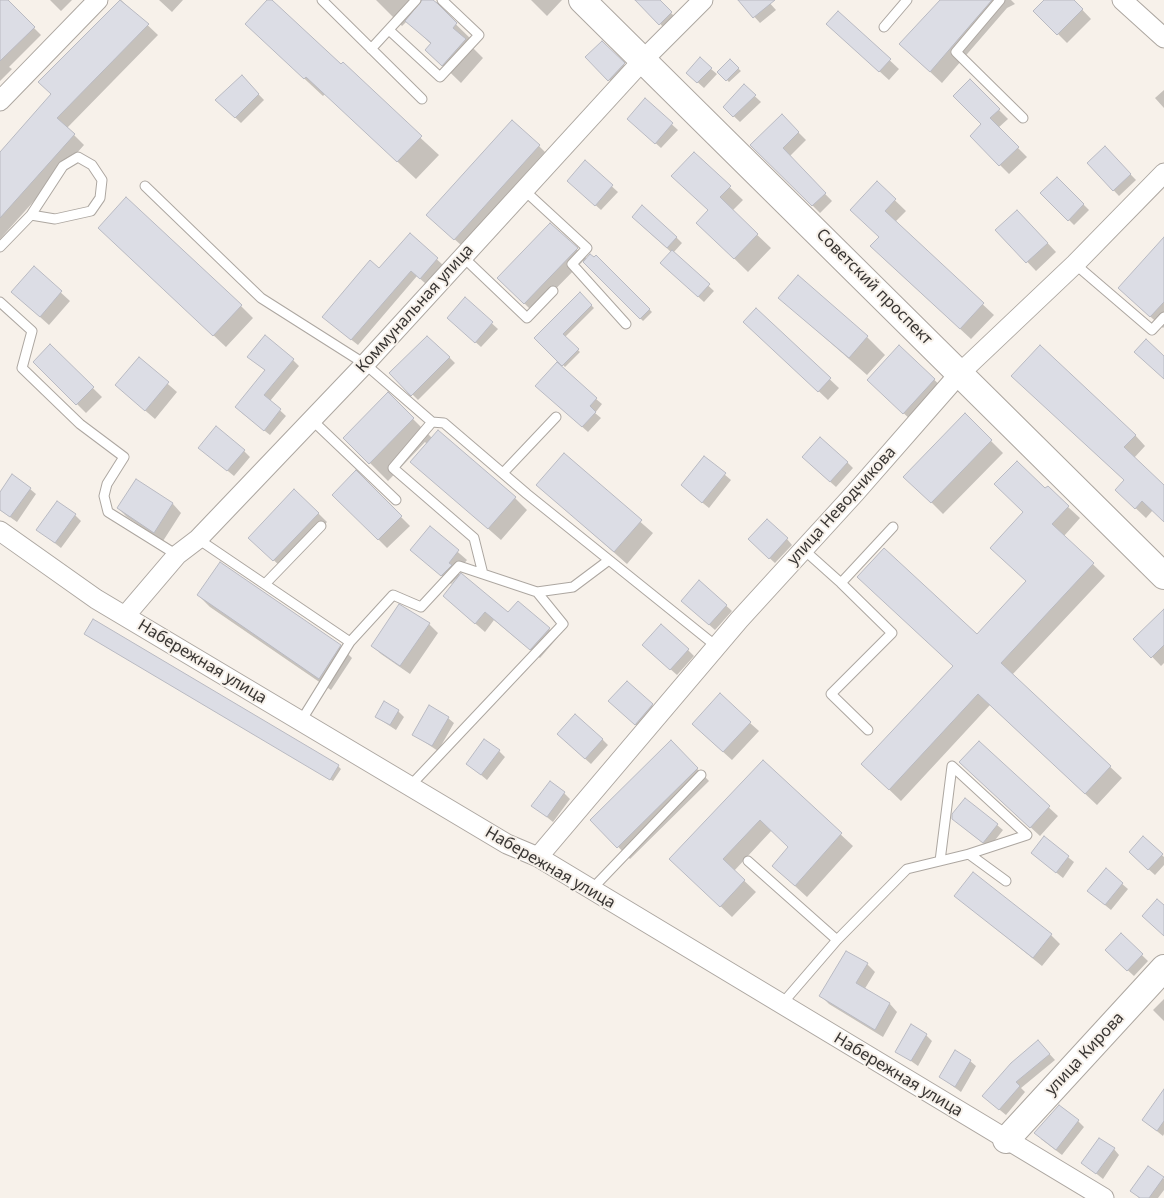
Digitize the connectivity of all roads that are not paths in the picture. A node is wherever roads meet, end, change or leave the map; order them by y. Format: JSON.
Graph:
{"nodes":[{"id":1,"x":98,"y":0,"type":"edge"},
{"id":2,"x":322,"y":0,"type":"edge"},
{"id":3,"x":416,"y":0,"type":"edge"},
{"id":4,"x":442,"y":0,"type":"edge"},
{"id":5,"x":582,"y":0,"type":"edge"},
{"id":6,"x":703,"y":0,"type":"edge"},
{"id":7,"x":907,"y":0,"type":"edge"},
{"id":8,"x":1000,"y":0,"type":"edge"},
{"id":9,"x":1122,"y":0,"type":"edge"},
{"id":10,"x":884,"y":27,"type":"dead end"},
{"id":11,"x":389,"y":30,"type":"junction"},
{"id":12,"x":1164,"y":38,"type":"edge"},
{"id":13,"x":371,"y":49,"type":"junction"},
{"id":14,"x":644,"y":59,"type":"junction"},
{"id":15,"x":422,"y":99,"type":"dead end"},
{"id":16,"x":0,"y":101,"type":"edge"},
{"id":17,"x":1023,"y":118,"type":"dead end"},
{"id":18,"x":1164,"y":173,"type":"edge"},
{"id":19,"x":145,"y":186,"type":"dead end"},
{"id":20,"x":524,"y":190,"type":"junction"},
{"id":21,"x":31,"y":216,"type":"junction"},
{"id":22,"x":0,"y":247,"type":"edge"},
{"id":23,"x":463,"y":257,"type":"junction"},
{"id":24,"x":1075,"y":264,"type":"junction"},
{"id":25,"x":553,"y":291,"type":"dead end"},
{"id":26,"x":0,"y":302,"type":"edge"},
{"id":27,"x":1164,"y":317,"type":"edge"},
{"id":28,"x":626,"y":324,"type":"dead end"},
{"id":29,"x":365,"y":364,"type":"junction"},
{"id":30,"x":960,"y":373,"type":"junction"},
{"id":31,"x":556,"y":417,"type":"dead end"},
{"id":32,"x":312,"y":420,"type":"junction"},
{"id":33,"x":432,"y":422,"type":"junction"},
{"id":34,"x":503,"y":473,"type":"junction"},
{"id":35,"x":396,"y":500,"type":"dead end"},
{"id":36,"x":321,"y":526,"type":"dead end"},
{"id":37,"x":893,"y":528,"type":"dead end"},
{"id":38,"x":0,"y":531,"type":"edge"},
{"id":39,"x":198,"y":539,"type":"junction"},
{"id":40,"x":804,"y":549,"type":"junction"},
{"id":41,"x":177,"y":555,"type":"junction"},
{"id":42,"x":608,"y":560,"type":"junction"},
{"id":43,"x":483,"y":574,"type":"junction"},
{"id":44,"x":1164,"y":576,"type":"edge"},
{"id":45,"x":841,"y":583,"type":"junction"},
{"id":46,"x":265,"y":584,"type":"junction"},
{"id":47,"x":537,"y":592,"type":"junction"},
{"id":48,"x":126,"y":616,"type":"junction"},
{"id":49,"x":350,"y":642,"type":"junction"},
{"id":50,"x":716,"y":646,"type":"junction"},
{"id":51,"x":301,"y":721,"type":"junction"},
{"id":52,"x":868,"y":730,"type":"dead end"},
{"id":53,"x":701,"y":775,"type":"dead end"},
{"id":54,"x":411,"y":785,"type":"junction"},
{"id":55,"x":969,"y":854,"type":"junction"},
{"id":56,"x":538,"y":857,"type":"junction"},
{"id":57,"x":748,"y":861,"type":"dead end"},
{"id":58,"x":940,"y":861,"type":"junction"},
{"id":59,"x":1006,"y":881,"type":"dead end"},
{"id":60,"x":591,"y":890,"type":"junction"},
{"id":61,"x":837,"y":940,"type":"junction"},
{"id":62,"x":1164,"y":968,"type":"edge"},
{"id":63,"x":781,"y":1006,"type":"junction"},
{"id":64,"x":1006,"y":1140,"type":"junction"},
{"id":65,"x":1104,"y":1198,"type":"edge"}],
"edges":[{"from":1,"to":16,"type":"street"},
{"from":2,"to":13,"type":"lane"},
{"from":3,"to":11,"type":"lane"},
{"from":4,"to":11,"type":"lane"},
{"from":5,"to":14,"type":"street","name":"Советский проспект"},
{"from":6,"to":14,"type":"street","name":"Коммунальная улица"},
{"from":7,"to":10,"type":"lane"},
{"from":8,"to":17,"type":"lane"},
{"from":9,"to":12,"type":"street"},
{"from":11,"to":13,"type":"lane"},
{"from":13,"to":15,"type":"lane"},
{"from":14,"to":20,"type":"street","name":"Коммунальная улица"},
{"from":14,"to":30,"type":"street","name":"Советский проспект"},
{"from":18,"to":24,"type":"street","name":"улица Неводчикова"},
{"from":19,"to":29,"type":"lane"},
{"from":20,"to":23,"type":"street","name":"Коммунальная улица"},
{"from":20,"to":28,"type":"lane"},
{"from":21,"to":21,"type":"lane"},
{"from":21,"to":22,"type":"lane"},
{"from":23,"to":25,"type":"lane"},
{"from":23,"to":29,"type":"street","name":"Коммунальная улица"},
{"from":24,"to":27,"type":"lane"},
{"from":24,"to":30,"type":"street","name":"улица Неводчикова"},
{"from":26,"to":41,"type":"lane"},
{"from":29,"to":32,"type":"street","name":"Коммунальная улица"},
{"from":29,"to":33,"type":"lane"},
{"from":30,"to":40,"type":"street","name":"улица Неводчикова"},
{"from":30,"to":44,"type":"street","name":"Советский проспект"},
{"from":31,"to":34,"type":"lane"},
{"from":32,"to":35,"type":"lane"},
{"from":32,"to":39,"type":"street","name":"Коммунальная улица"},
{"from":33,"to":34,"type":"lane"},
{"from":33,"to":43,"type":"lane"},
{"from":34,"to":42,"type":"lane"},
{"from":36,"to":46,"type":"lane"},
{"from":37,"to":45,"type":"lane"},
{"from":38,"to":48,"type":"street","name":"Набережная улица"},
{"from":39,"to":41,"type":"street","name":"Коммунальная улица"},
{"from":39,"to":46,"type":"lane"},
{"from":40,"to":45,"type":"lane"},
{"from":40,"to":50,"type":"street","name":"улица Неводчикова"},
{"from":41,"to":48,"type":"street","name":"Коммунальная улица"},
{"from":42,"to":47,"type":"lane"},
{"from":42,"to":50,"type":"lane"},
{"from":43,"to":47,"type":"lane"},
{"from":43,"to":49,"type":"lane"},
{"from":45,"to":52,"type":"lane"},
{"from":46,"to":49,"type":"lane"},
{"from":47,"to":54,"type":"lane"},
{"from":48,"to":51,"type":"street","name":"Набережная улица"},
{"from":49,"to":51,"type":"lane"},
{"from":50,"to":56,"type":"street","name":"улица Неводчикова"},
{"from":51,"to":54,"type":"street","name":"Набережная улица"},
{"from":53,"to":60,"type":"lane"},
{"from":54,"to":56,"type":"street","name":"Набережная улица"},
{"from":55,"to":58,"type":"lane"},
{"from":55,"to":58,"type":"lane"},
{"from":55,"to":59,"type":"lane"},
{"from":56,"to":60,"type":"street","name":"Набережная улица"},
{"from":57,"to":61,"type":"lane"},
{"from":58,"to":61,"type":"lane"},
{"from":60,"to":63,"type":"street","name":"Набережная улица"},
{"from":61,"to":63,"type":"lane"},
{"from":62,"to":64,"type":"street","name":"улица Кирова"},
{"from":63,"to":64,"type":"street","name":"Набережная улица"},
{"from":64,"to":65,"type":"street","name":"Набережная улица"}]}
